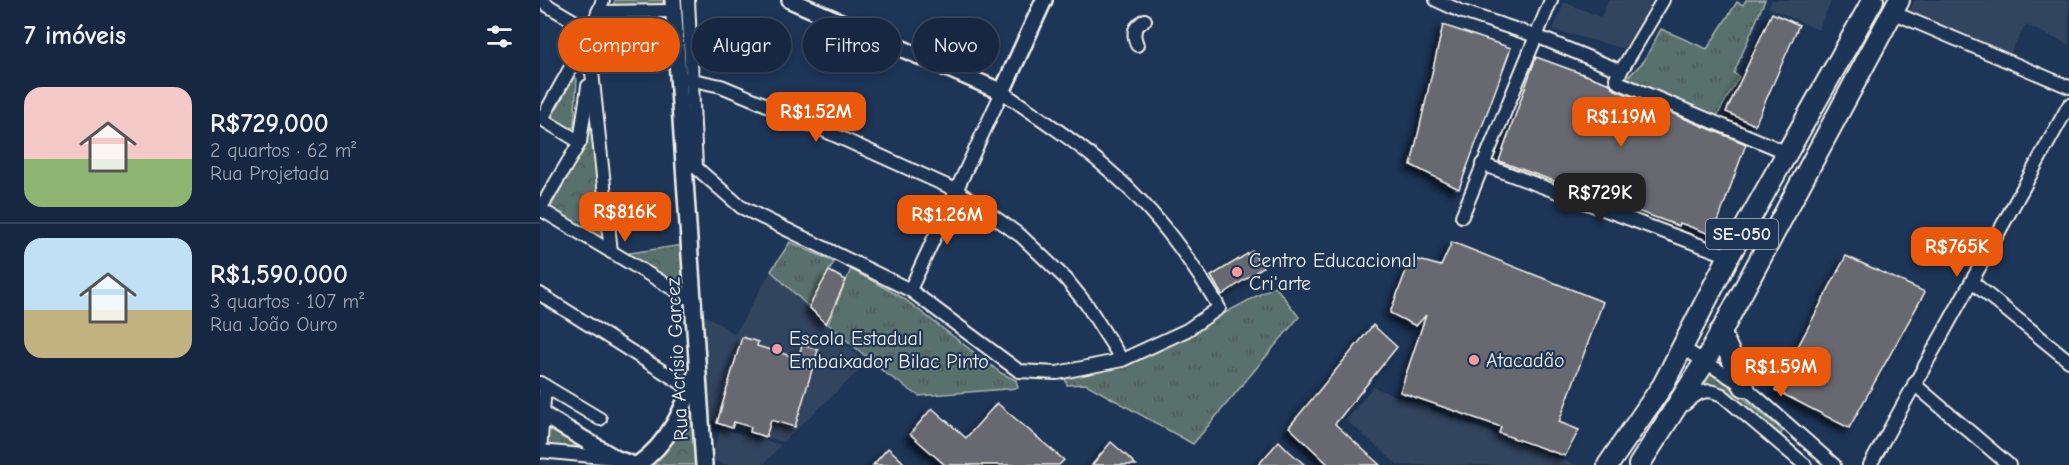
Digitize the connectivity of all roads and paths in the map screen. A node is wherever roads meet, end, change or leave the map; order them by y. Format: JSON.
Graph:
{"nodes":[{"id":1,"x":688,"y":0,"type":"edge"},
{"id":2,"x":790,"y":0,"type":"edge"},
{"id":3,"x":1044,"y":0,"type":"edge"},
{"id":4,"x":1436,"y":0,"type":"edge"},
{"id":5,"x":1551,"y":0,"type":"edge"},
{"id":6,"x":1663,"y":0,"type":"edge"},
{"id":7,"x":540,"y":1,"type":"edge"},
{"id":8,"x":1867,"y":2,"type":"edge"},
{"id":9,"x":674,"y":5,"type":"edge"},
{"id":10,"x":600,"y":6,"type":"edge"},
{"id":11,"x":1896,"y":6,"type":"edge"},
{"id":12,"x":569,"y":18,"type":"edge"},
{"id":13,"x":1145,"y":20,"type":"dead end"},
{"id":14,"x":1536,"y":36,"type":"junction"},
{"id":15,"x":1137,"y":45,"type":"dead end"},
{"id":16,"x":1621,"y":70,"type":"junction"},
{"id":17,"x":567,"y":72,"type":"edge"},
{"id":18,"x":590,"y":72,"type":"edge"},
{"id":19,"x":592,"y":72,"type":"edge"},
{"id":20,"x":686,"y":78,"type":"junction"},
{"id":21,"x":2069,"y":87,"type":"edge"},
{"id":22,"x":1002,"y":92,"type":"junction"},
{"id":23,"x":2069,"y":105,"type":"edge"},
{"id":24,"x":541,"y":118,"type":"edge"},
{"id":25,"x":580,"y":142,"type":"junction"},
{"id":26,"x":1788,"y":153,"type":"junction"},
{"id":27,"x":690,"y":163,"type":"junction"},
{"id":28,"x":1482,"y":164,"type":"junction"},
{"id":29,"x":956,"y":190,"type":"junction"},
{"id":30,"x":540,"y":209,"type":"edge"},
{"id":31,"x":1462,"y":216,"type":"dead end"},
{"id":32,"x":611,"y":252,"type":"junction"},
{"id":33,"x":1729,"y":256,"type":"junction"},
{"id":34,"x":1972,"y":282,"type":"junction"},
{"id":35,"x":910,"y":290,"type":"junction"},
{"id":36,"x":540,"y":294,"type":"edge"},
{"id":37,"x":695,"y":303,"type":"junction"},
{"id":38,"x":1720,"y":332,"type":"junction"},
{"id":39,"x":1682,"y":347,"type":"junction"},
{"id":40,"x":1122,"y":360,"type":"junction"},
{"id":41,"x":1706,"y":360,"type":"junction"},
{"id":42,"x":2069,"y":361,"type":"edge"},
{"id":43,"x":543,"y":384,"type":"edge"},
{"id":44,"x":1914,"y":384,"type":"junction"},
{"id":45,"x":1744,"y":386,"type":"junction"},
{"id":46,"x":696,"y":392,"type":"junction"},
{"id":47,"x":1675,"y":412,"type":"junction"},
{"id":48,"x":542,"y":414,"type":"edge"},
{"id":49,"x":600,"y":419,"type":"dead end"},
{"id":50,"x":1793,"y":430,"type":"junction"},
{"id":51,"x":1779,"y":442,"type":"junction"},
{"id":52,"x":540,"y":451,"type":"edge"},
{"id":53,"x":616,"y":462,"type":"edge"},
{"id":54,"x":636,"y":465,"type":"edge"},
{"id":55,"x":704,"y":465,"type":"edge"},
{"id":56,"x":1608,"y":465,"type":"edge"},
{"id":57,"x":1639,"y":465,"type":"edge"},
{"id":58,"x":1805,"y":465,"type":"edge"},
{"id":59,"x":1834,"y":465,"type":"edge"},
{"id":60,"x":1870,"y":465,"type":"edge"},
{"id":61,"x":2009,"y":465,"type":"edge"}],
"edges":[{"from":1,"to":20,"type":"street"},
{"from":2,"to":22,"type":"street"},
{"from":3,"to":22,"type":"street"},
{"from":4,"to":14,"type":"street"},
{"from":5,"to":14,"type":"street"},
{"from":6,"to":16,"type":"street"},
{"from":7,"to":12,"type":"street"},
{"from":8,"to":26,"type":"main road","number":"SE-050"},
{"from":9,"to":10,"type":"street"},
{"from":9,"to":20,"type":"street","name":"Rua Acrísio Garcez"},
{"from":11,"to":21,"type":"street"},
{"from":11,"to":38,"type":"main road","number":"SE-050"},
{"from":13,"to":15,"type":"street"},
{"from":14,"to":16,"type":"street"},
{"from":14,"to":28,"type":"street"},
{"from":16,"to":26,"type":"street"},
{"from":17,"to":24,"type":"street"},
{"from":18,"to":25,"type":"street"},
{"from":19,"to":32,"type":"street"},
{"from":20,"to":27,"type":"street","name":"Rua Acrísio Garcez"},
{"from":20,"to":29,"type":"street"},
{"from":22,"to":29,"type":"street"},
{"from":22,"to":40,"type":"street"},
{"from":23,"to":34,"type":"street"},
{"from":24,"to":25,"type":"street"},
{"from":25,"to":30,"type":"street"},
{"from":26,"to":33,"type":"main road","number":"SE-050"},
{"from":27,"to":35,"type":"street"},
{"from":27,"to":37,"type":"street","name":"Rua Acrísio Garcez"},
{"from":28,"to":31,"type":"street"},
{"from":28,"to":33,"type":"street"},
{"from":29,"to":35,"type":"street"},
{"from":29,"to":40,"type":"street"},
{"from":30,"to":32,"type":"street"},
{"from":32,"to":37,"type":"street"},
{"from":33,"to":39,"type":"main road","number":"SE-050"},
{"from":34,"to":42,"type":"street"},
{"from":34,"to":44,"type":"street"},
{"from":35,"to":40,"type":"street"},
{"from":36,"to":46,"type":"street"},
{"from":37,"to":46,"type":"street","name":"Rua Acrísio Garcez"},
{"from":38,"to":41,"type":"main road","number":"SE-050"},
{"from":38,"to":45,"type":"main road"},
{"from":39,"to":41,"type":"street"},
{"from":39,"to":56,"type":"main road","number":"SE-050"},
{"from":41,"to":45,"type":"street"},
{"from":41,"to":47,"type":"main road","number":"SE-050"},
{"from":43,"to":48,"type":"street"},
{"from":43,"to":49,"type":"street"},
{"from":44,"to":60,"type":"street"},
{"from":44,"to":61,"type":"street"},
{"from":45,"to":50,"type":"street"},
{"from":46,"to":54,"type":"street"},
{"from":46,"to":55,"type":"street","name":"Rua Acrísio Garcez"},
{"from":47,"to":51,"type":"street"},
{"from":47,"to":57,"type":"main road","number":"SE-050"},
{"from":48,"to":52,"type":"street"},
{"from":48,"to":53,"type":"street"},
{"from":50,"to":51,"type":"street"},
{"from":50,"to":59,"type":"street"},
{"from":51,"to":58,"type":"street"},
{"from":52,"to":53,"type":"street"},
{"from":53,"to":54,"type":"street"}]}
